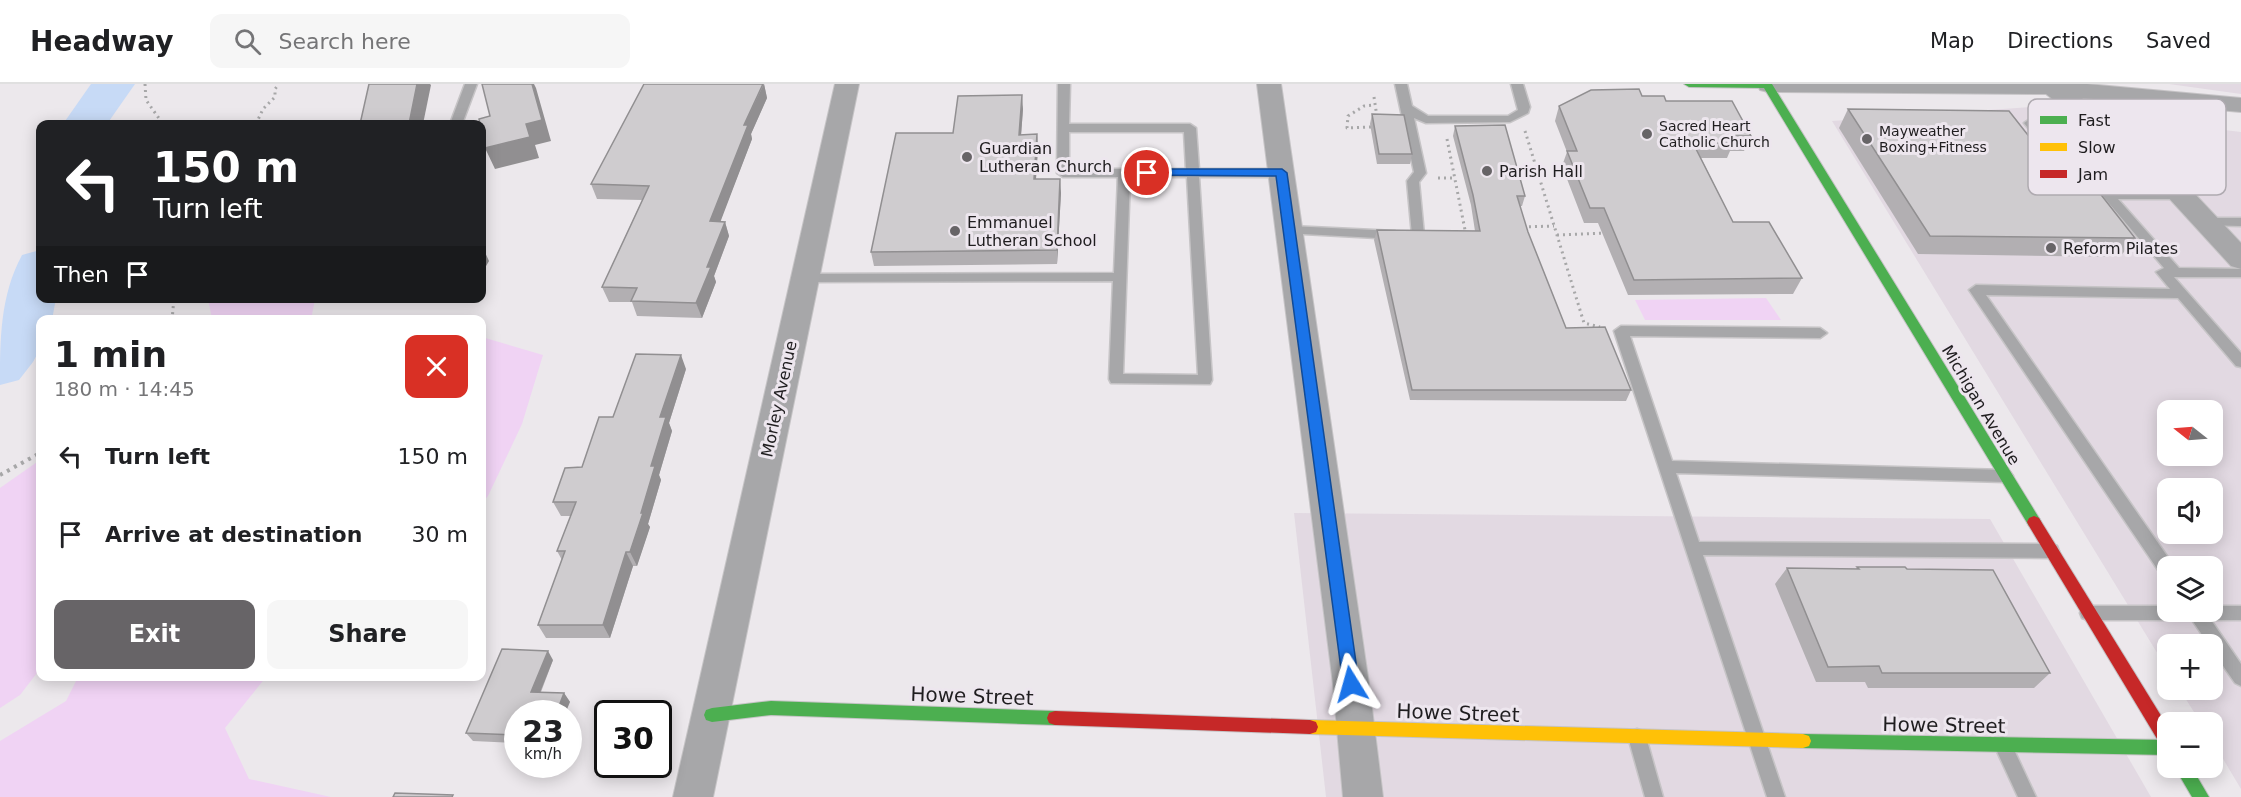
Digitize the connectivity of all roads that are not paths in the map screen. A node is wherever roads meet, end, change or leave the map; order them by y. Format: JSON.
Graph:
{"nodes":[{"id":1,"x":471,"y":84,"type":"edge"},
{"id":2,"x":847,"y":84,"type":"edge"},
{"id":3,"x":1064,"y":84,"type":"edge"},
{"id":4,"x":1269,"y":84,"type":"edge"},
{"id":5,"x":1401,"y":84,"type":"edge"},
{"id":6,"x":1517,"y":84,"type":"edge"},
{"id":7,"x":1689,"y":84,"type":"edge"},
{"id":8,"x":1767,"y":85,"type":"edge"},
{"id":9,"x":2049,"y":86,"type":"edge"},
{"id":10,"x":2067,"y":99,"type":"edge"},
{"id":11,"x":2156,"y":99,"type":"edge"},
{"id":12,"x":2226,"y":104,"type":"edge"},
{"id":13,"x":2241,"y":105,"type":"edge"},
{"id":14,"x":1408,"y":109,"type":"junction"},
{"id":15,"x":2226,"y":111,"type":"edge"},
{"id":16,"x":2241,"y":113,"type":"edge"},
{"id":17,"x":458,"y":120,"type":"edge"},
{"id":18,"x":1064,"y":128,"type":"junction"},
{"id":19,"x":1192,"y":172,"type":"junction"},
{"id":20,"x":1124,"y":173,"type":"junction"},
{"id":21,"x":1282,"y":173,"type":"junction"},
{"id":22,"x":2180,"y":195,"type":"joint"},
{"id":23,"x":2206,"y":222,"type":"junction"},
{"id":24,"x":2241,"y":222,"type":"edge"},
{"id":25,"x":1290,"y":230,"type":"junction"},
{"id":26,"x":2241,"y":260,"type":"edge"},
{"id":27,"x":2175,"y":272,"type":"junction"},
{"id":28,"x":2241,"y":273,"type":"edge"},
{"id":29,"x":1120,"y":277,"type":"junction"},
{"id":30,"x":805,"y":278,"type":"junction"},
{"id":31,"x":2182,"y":294,"type":"junction"},
{"id":32,"x":1820,"y":333,"type":"dead end"},
{"id":33,"x":2241,"y":362,"type":"edge"},
{"id":34,"x":1666,"y":467,"type":"junction"},
{"id":35,"x":2005,"y":476,"type":"junction"},
{"id":36,"x":1692,"y":548,"type":"junction"},
{"id":37,"x":2051,"y":551,"type":"junction"},
{"id":38,"x":2158,"y":556,"type":"edge"},
{"id":39,"x":2157,"y":612,"type":"edge"},
{"id":40,"x":2088,"y":613,"type":"junction"},
{"id":41,"x":2223,"y":613,"type":"edge"},
{"id":42,"x":2241,"y":613,"type":"edge"},
{"id":43,"x":2203,"y":622,"type":"edge"},
{"id":44,"x":2241,"y":678,"type":"edge"},
{"id":45,"x":712,"y":715,"type":"junction"},
{"id":46,"x":2157,"y":724,"type":"edge"},
{"id":47,"x":1354,"y":728,"type":"junction"},
{"id":48,"x":1637,"y":737,"type":"junction"},
{"id":49,"x":1755,"y":741,"type":"junction"},
{"id":50,"x":2003,"y":745,"type":"junction"},
{"id":51,"x":2157,"y":748,"type":"edge"},
{"id":52,"x":2189,"y":778,"type":"edge"},
{"id":53,"x":693,"y":797,"type":"edge"},
{"id":54,"x":1363,"y":797,"type":"edge"},
{"id":55,"x":1654,"y":797,"type":"edge"},
{"id":56,"x":1776,"y":797,"type":"edge"},
{"id":57,"x":2027,"y":797,"type":"edge"},
{"id":58,"x":2201,"y":797,"type":"edge"}],
"edges":[{"from":1,"to":17,"type":"lane"},
{"from":2,"to":30,"type":"street","name":"Morley Avenue"},
{"from":3,"to":18,"type":"lane"},
{"from":4,"to":21,"type":"street"},
{"from":5,"to":14,"type":"lane"},
{"from":6,"to":14,"type":"lane"},
{"from":7,"to":8,"type":"street"},
{"from":8,"to":9,"type":"street"},
{"from":8,"to":35,"type":"street","name":"Michigan Avenue"},
{"from":9,"to":10,"type":"street"},
{"from":9,"to":11,"type":"street"},
{"from":12,"to":13,"type":"street"},
{"from":14,"to":25,"type":"lane"},
{"from":15,"to":16,"type":"street"},
{"from":18,"to":19,"type":"lane"},
{"from":18,"to":20,"type":"lane"},
{"from":19,"to":20,"type":"lane"},
{"from":19,"to":21,"type":"lane"},
{"from":19,"to":29,"type":"lane"},
{"from":20,"to":29,"type":"lane"},
{"from":21,"to":25,"type":"street"},
{"from":22,"to":23,"type":"street"},
{"from":22,"to":27,"type":"lane"},
{"from":23,"to":24,"type":"lane"},
{"from":23,"to":26,"type":"street"},
{"from":25,"to":47,"type":"street"},
{"from":27,"to":28,"type":"lane"},
{"from":27,"to":31,"type":"lane"},
{"from":29,"to":30,"type":"lane"},
{"from":30,"to":45,"type":"street","name":"Morley Avenue"},
{"from":31,"to":33,"type":"lane"},
{"from":31,"to":38,"type":"lane"},
{"from":32,"to":34,"type":"lane"},
{"from":34,"to":35,"type":"lane"},
{"from":34,"to":36,"type":"lane"},
{"from":35,"to":37,"type":"street","name":"Michigan Avenue"},
{"from":36,"to":37,"type":"lane"},
{"from":36,"to":49,"type":"lane"},
{"from":37,"to":40,"type":"street","name":"Michigan Avenue"},
{"from":39,"to":40,"type":"lane"},
{"from":40,"to":46,"type":"street","name":"Michigan Avenue"},
{"from":41,"to":42,"type":"lane"},
{"from":43,"to":44,"type":"lane"},
{"from":45,"to":47,"type":"street","name":"Howe Street"},
{"from":45,"to":53,"type":"street","name":"Morley Avenue"},
{"from":47,"to":48,"type":"street","name":"Howe Street"},
{"from":47,"to":54,"type":"street"},
{"from":48,"to":49,"type":"street","name":"Howe Street"},
{"from":48,"to":55,"type":"lane"},
{"from":49,"to":50,"type":"street","name":"Howe Street"},
{"from":49,"to":56,"type":"lane"},
{"from":50,"to":51,"type":"street","name":"Howe Street"},
{"from":50,"to":57,"type":"lane"},
{"from":52,"to":58,"type":"street"}]}
